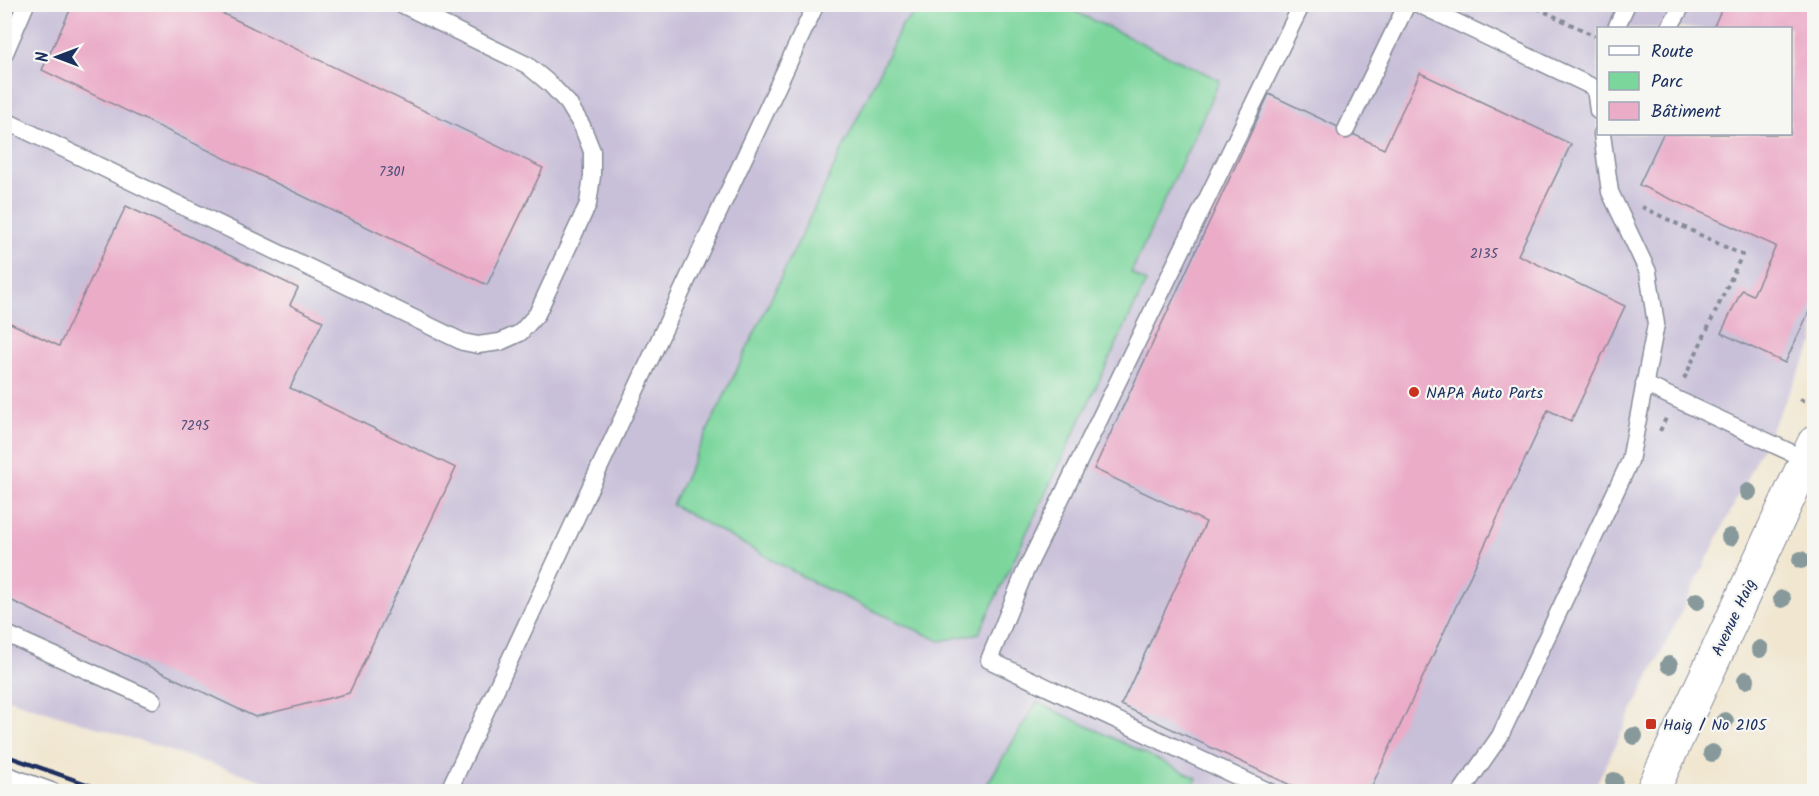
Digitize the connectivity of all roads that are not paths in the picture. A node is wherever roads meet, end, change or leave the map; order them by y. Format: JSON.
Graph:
{"nodes":[{"id":1,"x":26,"y":4,"type":"edge"},
{"id":2,"x":401,"y":4,"type":"edge"},
{"id":3,"x":816,"y":4,"type":"edge"},
{"id":4,"x":1302,"y":4,"type":"edge"},
{"id":5,"x":1407,"y":4,"type":"edge"},
{"id":6,"x":1418,"y":4,"type":"edge"},
{"id":7,"x":1627,"y":4,"type":"edge"},
{"id":8,"x":1683,"y":4,"type":"edge"},
{"id":9,"x":1616,"y":27,"type":"edge"},
{"id":10,"x":1670,"y":27,"type":"edge"},
{"id":11,"x":4,"y":55,"type":"edge"},
{"id":12,"x":1597,"y":85,"type":"edge"},
{"id":13,"x":4,"y":120,"type":"edge"},
{"id":14,"x":1346,"y":130,"type":"dead end"},
{"id":15,"x":1602,"y":135,"type":"edge"},
{"id":16,"x":1644,"y":384,"type":"junction"},
{"id":17,"x":1811,"y":452,"type":"edge"},
{"id":18,"x":4,"y":633,"type":"edge"},
{"id":19,"x":153,"y":700,"type":"dead end"},
{"id":20,"x":4,"y":774,"type":"edge"},
{"id":21,"x":54,"y":792,"type":"edge"},
{"id":22,"x":448,"y":792,"type":"edge"},
{"id":23,"x":1270,"y":792,"type":"edge"},
{"id":24,"x":1461,"y":792,"type":"edge"},
{"id":25,"x":1652,"y":792,"type":"edge"}],
"edges":[{"from":1,"to":11,"type":"lane"},
{"from":2,"to":13,"type":"lane"},
{"from":3,"to":22,"type":"lane"},
{"from":4,"to":23,"type":"lane"},
{"from":5,"to":14,"type":"lane"},
{"from":6,"to":12,"type":"lane"},
{"from":7,"to":9,"type":"lane"},
{"from":8,"to":10,"type":"lane"},
{"from":15,"to":16,"type":"lane"},
{"from":16,"to":17,"type":"lane"},
{"from":16,"to":24,"type":"lane"},
{"from":17,"to":25,"type":"street","name":"Avenue Haig"},
{"from":18,"to":19,"type":"lane"},
{"from":20,"to":21,"type":"lane"}]}
